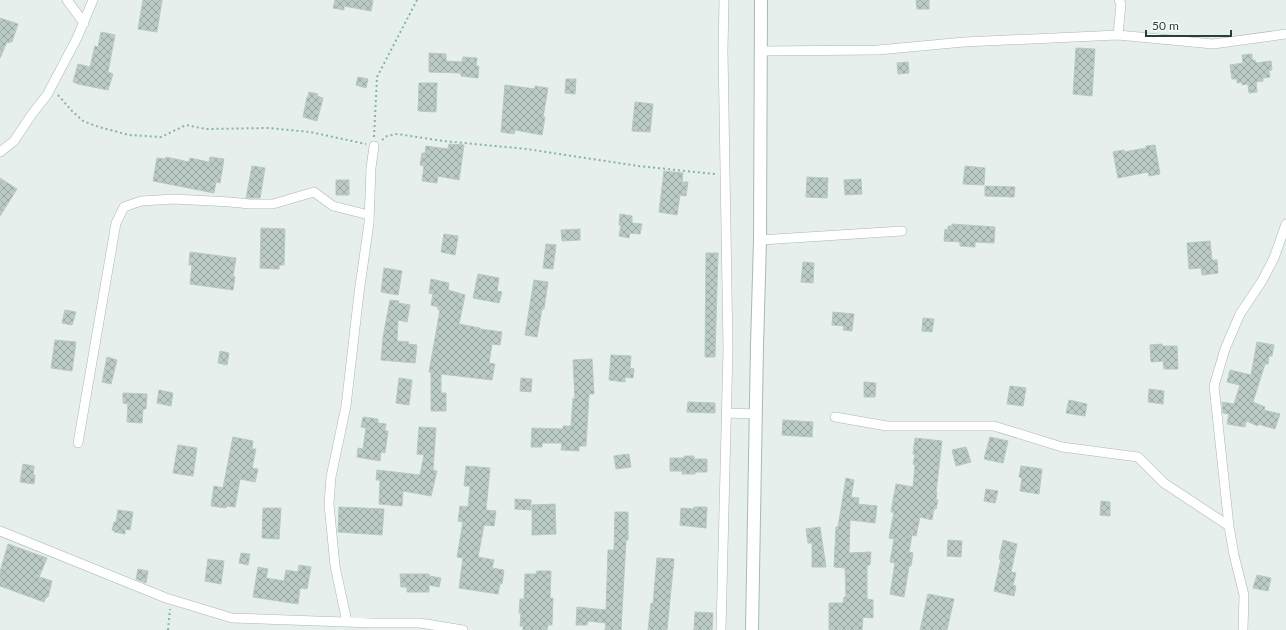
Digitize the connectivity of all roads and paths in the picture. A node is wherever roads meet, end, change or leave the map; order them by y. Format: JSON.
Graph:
{"nodes":[{"id":1,"x":67,"y":0,"type":"edge"},
{"id":2,"x":93,"y":0,"type":"edge"},
{"id":3,"x":417,"y":0,"type":"edge"},
{"id":4,"x":724,"y":0,"type":"edge"},
{"id":5,"x":761,"y":0,"type":"edge"},
{"id":6,"x":1119,"y":0,"type":"edge"},
{"id":7,"x":84,"y":22,"type":"junction"},
{"id":8,"x":1286,"y":34,"type":"edge"},
{"id":9,"x":1118,"y":36,"type":"junction"},
{"id":10,"x":760,"y":51,"type":"junction"},
{"id":11,"x":374,"y":146,"type":"joint"},
{"id":12,"x":0,"y":152,"type":"edge"},
{"id":13,"x":369,"y":214,"type":"junction"},
{"id":14,"x":1286,"y":224,"type":"edge"},
{"id":15,"x":902,"y":231,"type":"dead end"},
{"id":16,"x":760,"y":240,"type":"junction"},
{"id":17,"x":727,"y":413,"type":"junction"},
{"id":18,"x":756,"y":414,"type":"junction"},
{"id":19,"x":835,"y":417,"type":"dead end"},
{"id":20,"x":78,"y":444,"type":"dead end"},
{"id":21,"x":1229,"y":526,"type":"junction"},
{"id":22,"x":0,"y":531,"type":"edge"},
{"id":23,"x":170,"y":599,"type":"junction"},
{"id":24,"x":347,"y":622,"type":"junction"},
{"id":25,"x":168,"y":630,"type":"edge"},
{"id":26,"x":463,"y":630,"type":"edge"},
{"id":27,"x":721,"y":630,"type":"edge"},
{"id":28,"x":752,"y":630,"type":"edge"},
{"id":29,"x":1243,"y":630,"type":"edge"}],
"edges":[{"from":1,"to":7,"type":"street"},
{"from":2,"to":7,"type":"street"},
{"from":3,"to":11,"type":"path"},
{"from":4,"to":17,"type":"street"},
{"from":5,"to":10,"type":"main road"},
{"from":6,"to":9,"type":"street"},
{"from":7,"to":12,"type":"street"},
{"from":8,"to":9,"type":"street"},
{"from":9,"to":10,"type":"street"},
{"from":10,"to":16,"type":"main road"},
{"from":11,"to":13,"type":"street"},
{"from":13,"to":20,"type":"street"},
{"from":13,"to":24,"type":"street"},
{"from":14,"to":21,"type":"street"},
{"from":15,"to":16,"type":"street"},
{"from":16,"to":18,"type":"main road"},
{"from":17,"to":18,"type":"street"},
{"from":17,"to":27,"type":"street"},
{"from":18,"to":28,"type":"main road"},
{"from":19,"to":21,"type":"street"},
{"from":21,"to":29,"type":"street"},
{"from":22,"to":23,"type":"street"},
{"from":23,"to":24,"type":"street"},
{"from":23,"to":25,"type":"path"},
{"from":24,"to":26,"type":"street"}]}
